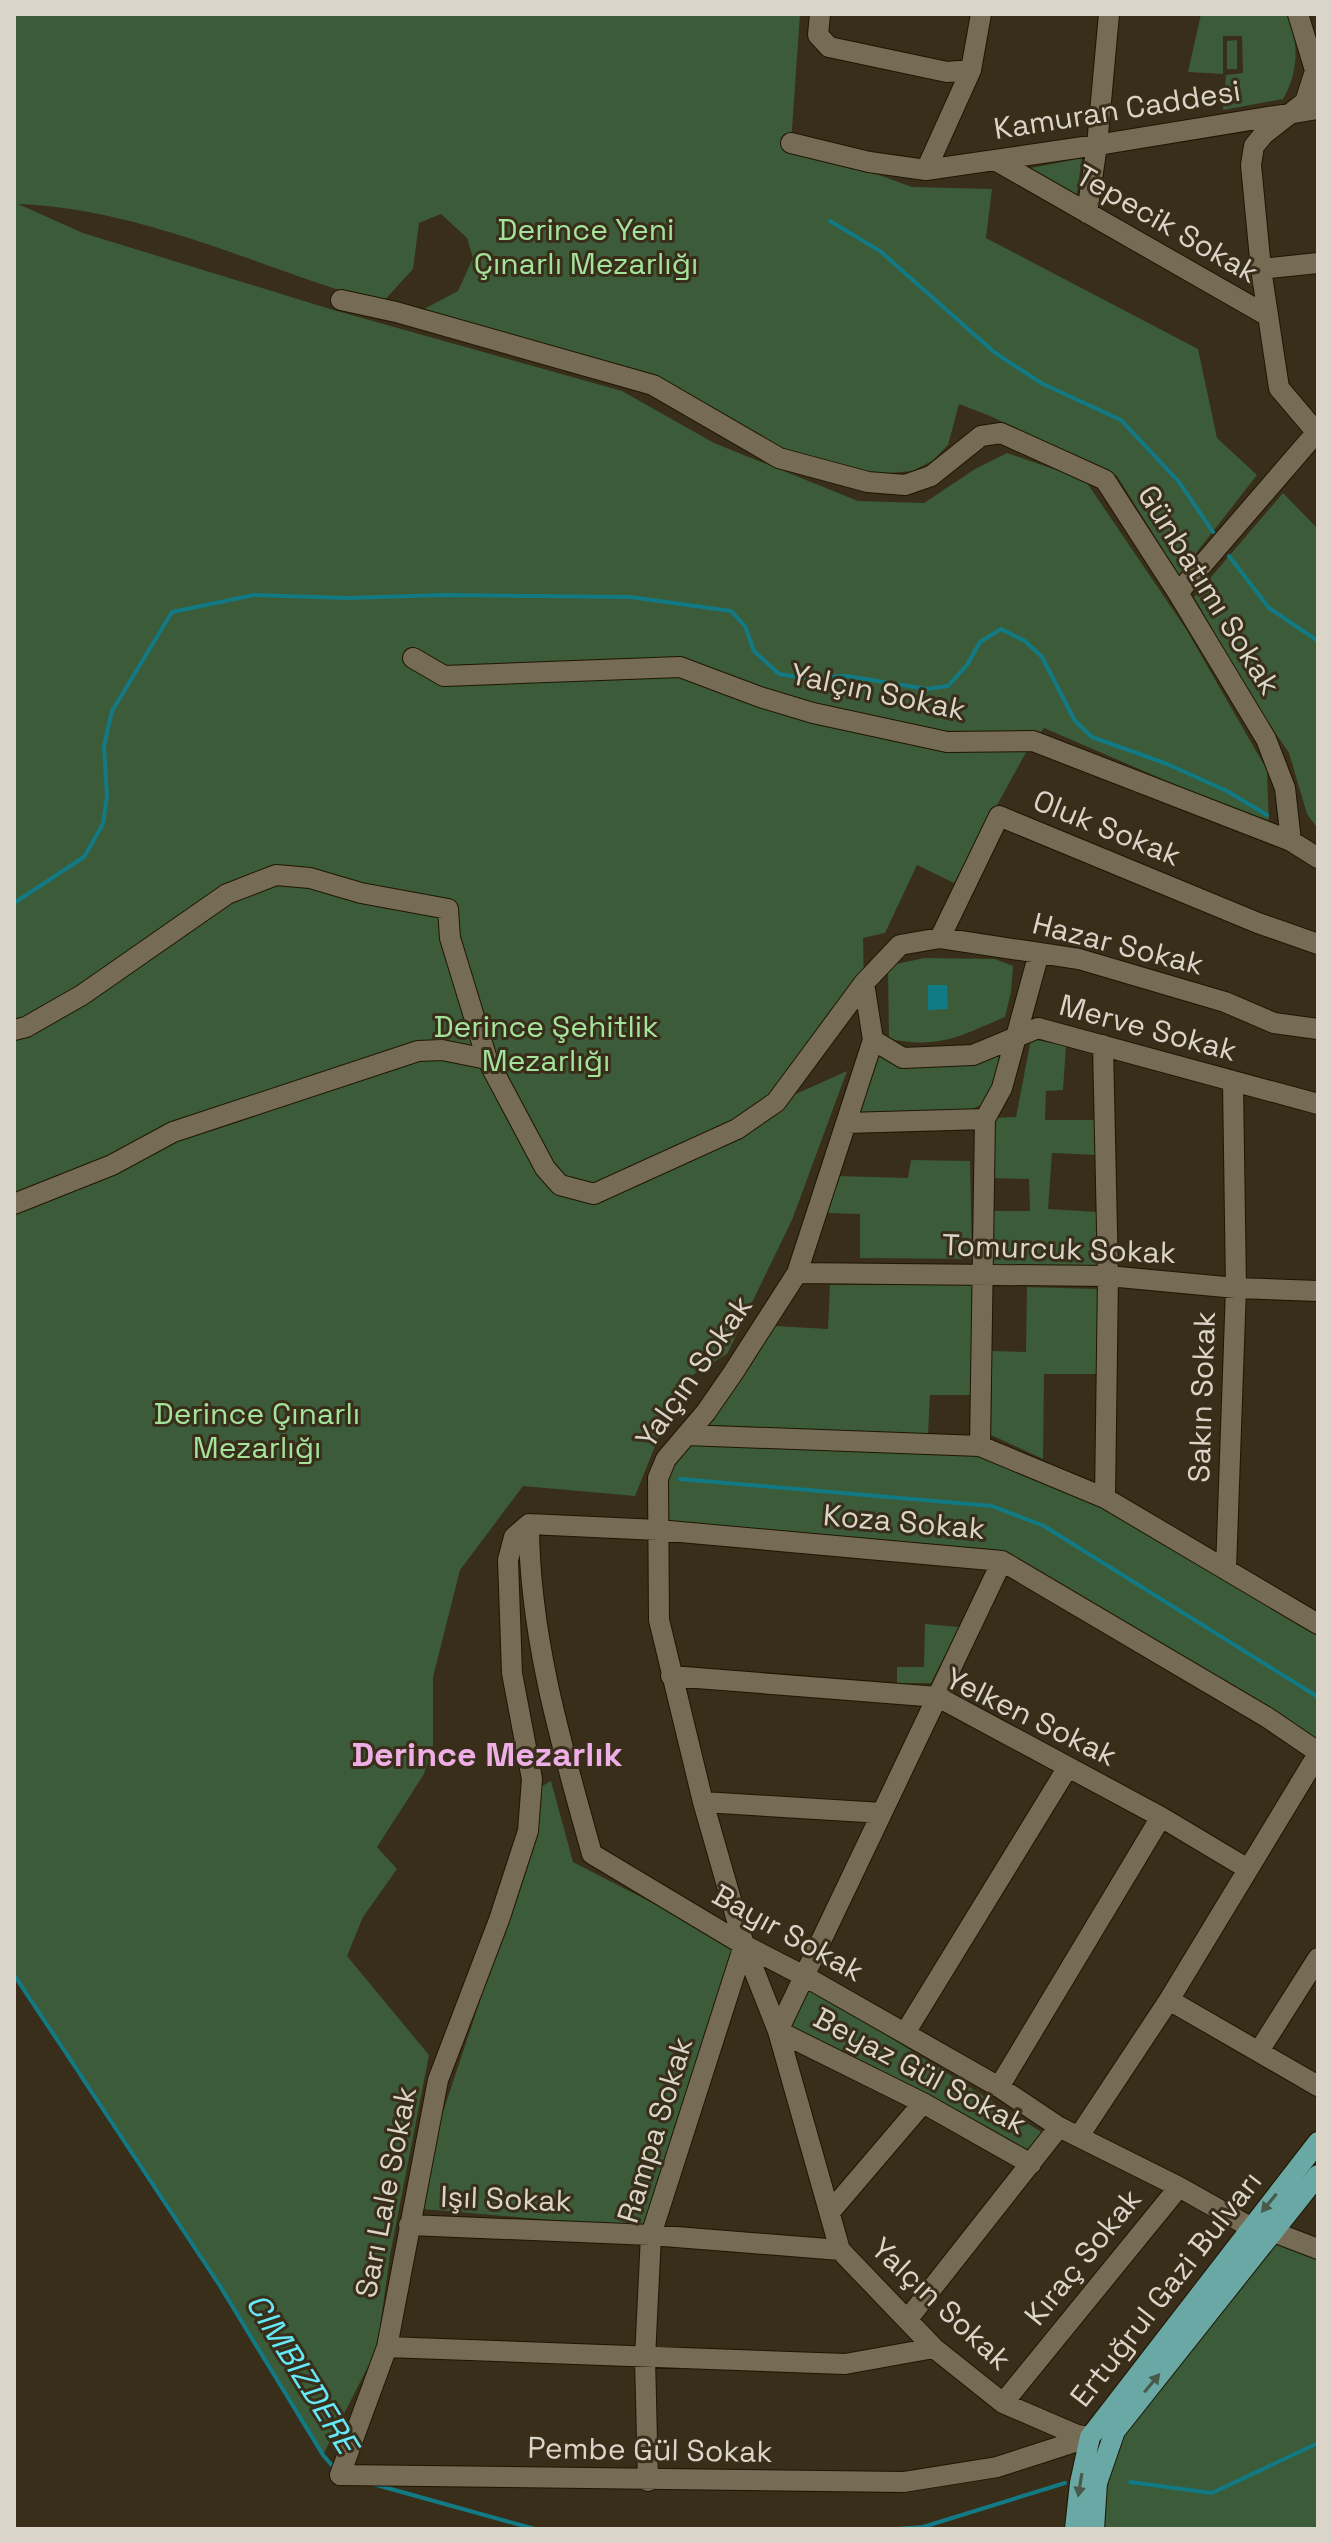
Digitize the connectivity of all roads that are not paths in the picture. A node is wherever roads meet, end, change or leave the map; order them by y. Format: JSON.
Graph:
{"nodes":[{"id":1,"x":820,"y":14,"type":"edge"},
{"id":2,"x":981,"y":14,"type":"edge"},
{"id":3,"x":1109,"y":14,"type":"edge"},
{"id":4,"x":1298,"y":14,"type":"edge"},
{"id":5,"x":971,"y":70,"type":"junction"},
{"id":6,"x":1316,"y":77,"type":"edge"},
{"id":7,"x":1318,"y":109,"type":"edge"},
{"id":8,"x":1289,"y":114,"type":"junction"},
{"id":9,"x":791,"y":143,"type":"dead end"},
{"id":10,"x":1097,"y":145,"type":"junction"},
{"id":11,"x":995,"y":160,"type":"junction"},
{"id":12,"x":926,"y":170,"type":"junction"},
{"id":13,"x":1087,"y":213,"type":"junction"},
{"id":14,"x":1318,"y":263,"type":"edge"},
{"id":15,"x":1261,"y":269,"type":"junction"},
{"id":16,"x":341,"y":300,"type":"dead end"},
{"id":17,"x":1268,"y":316,"type":"junction"},
{"id":18,"x":1317,"y":434,"type":"edge"},
{"id":19,"x":1178,"y":593,"type":"junction"},
{"id":20,"x":413,"y":658,"type":"dead end"},
{"id":21,"x":1291,"y":841,"type":"junction"},
{"id":22,"x":1318,"y":841,"type":"edge"},
{"id":23,"x":1318,"y":858,"type":"edge"},
{"id":24,"x":940,"y":938,"type":"junction"},
{"id":25,"x":1318,"y":944,"type":"edge"},
{"id":26,"x":1039,"y":953,"type":"junction"},
{"id":27,"x":864,"y":983,"type":"junction"},
{"id":28,"x":1318,"y":1029,"type":"edge"},
{"id":29,"x":14,"y":1030,"type":"edge"},
{"id":30,"x":1015,"y":1036,"type":"junction"},
{"id":31,"x":873,"y":1040,"type":"junction"},
{"id":32,"x":1103,"y":1045,"type":"junction"},
{"id":33,"x":487,"y":1059,"type":"junction"},
{"id":34,"x":1233,"y":1083,"type":"junction"},
{"id":35,"x":1318,"y":1104,"type":"edge"},
{"id":36,"x":985,"y":1119,"type":"junction"},
{"id":37,"x":846,"y":1123,"type":"junction"},
{"id":38,"x":14,"y":1204,"type":"edge"},
{"id":39,"x":797,"y":1273,"type":"junction"},
{"id":40,"x":982,"y":1274,"type":"junction"},
{"id":41,"x":1108,"y":1276,"type":"junction"},
{"id":42,"x":1236,"y":1288,"type":"junction"},
{"id":43,"x":1318,"y":1291,"type":"edge"},
{"id":44,"x":686,"y":1435,"type":"junction"},
{"id":45,"x":980,"y":1446,"type":"junction"},
{"id":46,"x":1105,"y":1498,"type":"junction"},
{"id":47,"x":529,"y":1524,"type":"junction"},
{"id":48,"x":658,"y":1530,"type":"junction"},
{"id":49,"x":1002,"y":1561,"type":"junction"},
{"id":50,"x":1226,"y":1569,"type":"junction"},
{"id":51,"x":1318,"y":1624,"type":"edge"},
{"id":52,"x":671,"y":1676,"type":"junction"},
{"id":53,"x":938,"y":1697,"type":"junction"},
{"id":54,"x":1318,"y":1753,"type":"edge"},
{"id":55,"x":1068,"y":1767,"type":"junction"},
{"id":56,"x":703,"y":1802,"type":"junction"},
{"id":57,"x":882,"y":1813,"type":"junction"},
{"id":58,"x":1161,"y":1817,"type":"junction"},
{"id":59,"x":1248,"y":1869,"type":"junction"},
{"id":60,"x":744,"y":1945,"type":"junction"},
{"id":61,"x":1318,"y":1958,"type":"edge"},
{"id":62,"x":806,"y":1977,"type":"junction"},
{"id":63,"x":1169,"y":2000,"type":"junction"},
{"id":64,"x":778,"y":2031,"type":"junction"},
{"id":65,"x":905,"y":2033,"type":"junction"},
{"id":66,"x":1259,"y":2051,"type":"junction"},
{"id":67,"x":1318,"y":2086,"type":"edge"},
{"id":68,"x":999,"y":2087,"type":"junction"},
{"id":69,"x":923,"y":2103,"type":"junction"},
{"id":70,"x":1069,"y":2131,"type":"junction"},
{"id":71,"x":1318,"y":2142,"type":"edge"},
{"id":72,"x":1031,"y":2164,"type":"junction"},
{"id":73,"x":1318,"y":2175,"type":"edge"},
{"id":74,"x":1179,"y":2187,"type":"junction"},
{"id":75,"x":830,"y":2212,"type":"junction"},
{"id":76,"x":409,"y":2225,"type":"junction"},
{"id":77,"x":1250,"y":2227,"type":"junction"},
{"id":78,"x":1271,"y":2231,"type":"junction"},
{"id":79,"x":651,"y":2235,"type":"junction"},
{"id":80,"x":1318,"y":2249,"type":"edge"},
{"id":81,"x":840,"y":2250,"type":"junction"},
{"id":82,"x":907,"y":2320,"type":"junction"},
{"id":83,"x":387,"y":2347,"type":"junction"},
{"id":84,"x":934,"y":2348,"type":"junction"},
{"id":85,"x":645,"y":2358,"type":"junction"},
{"id":86,"x":1003,"y":2403,"type":"junction"},
{"id":87,"x":1090,"y":2437,"type":"junction"},
{"id":88,"x":648,"y":2481,"type":"junction"},
{"id":89,"x":1075,"y":2529,"type":"edge"},
{"id":90,"x":1094,"y":2529,"type":"edge"}],
"edges":[{"from":1,"to":5,"type":"street"},
{"from":2,"to":5,"type":"street"},
{"from":3,"to":10,"type":"street"},
{"from":4,"to":6,"type":"street"},
{"from":5,"to":12,"type":"street"},
{"from":6,"to":8,"type":"street"},
{"from":7,"to":8,"type":"street","name":"Kamuran Caddesi"},
{"from":8,"to":10,"type":"street","name":"Kamuran Caddesi"},
{"from":8,"to":15,"type":"street"},
{"from":9,"to":12,"type":"street","name":"Kamuran Caddesi"},
{"from":10,"to":11,"type":"street","name":"Kamuran Caddesi"},
{"from":10,"to":13,"type":"street"},
{"from":11,"to":12,"type":"street","name":"Kamuran Caddesi"},
{"from":11,"to":13,"type":"street","name":"Tepecik Sokak"},
{"from":13,"to":17,"type":"street","name":"Tepecik Sokak"},
{"from":14,"to":15,"type":"street"},
{"from":15,"to":17,"type":"street"},
{"from":16,"to":19,"type":"street","name":"Günbatımı Sokak"},
{"from":17,"to":18,"type":"street"},
{"from":18,"to":19,"type":"street"},
{"from":19,"to":21,"type":"street","name":"Günbatımı Sokak"},
{"from":20,"to":21,"type":"street","name":"Yalçın Sokak"},
{"from":21,"to":22,"type":"street"},
{"from":21,"to":23,"type":"street","name":"Yalçın Sokak"},
{"from":24,"to":25,"type":"street","name":"Oluk Sokak"},
{"from":24,"to":26,"type":"street","name":"Hazar Sokak"},
{"from":24,"to":27,"type":"street","name":"Hazar Sokak"},
{"from":26,"to":28,"type":"street","name":"Hazar Sokak"},
{"from":26,"to":30,"type":"street"},
{"from":27,"to":31,"type":"street","name":"Yalçın Sokak"},
{"from":27,"to":33,"type":"street"},
{"from":29,"to":33,"type":"street"},
{"from":30,"to":31,"type":"street","name":"Merve Sokak"},
{"from":30,"to":32,"type":"street","name":"Merve Sokak"},
{"from":30,"to":36,"type":"street"},
{"from":31,"to":37,"type":"street","name":"Yalçın Sokak"},
{"from":32,"to":34,"type":"street","name":"Merve Sokak"},
{"from":32,"to":41,"type":"street"},
{"from":33,"to":38,"type":"street"},
{"from":34,"to":35,"type":"street","name":"Merve Sokak"},
{"from":34,"to":42,"type":"street","name":"Sakın Sokak"},
{"from":36,"to":37,"type":"street"},
{"from":36,"to":40,"type":"street"},
{"from":37,"to":39,"type":"street","name":"Yalçın Sokak"},
{"from":39,"to":40,"type":"street","name":"Tomurcuk Sokak"},
{"from":39,"to":44,"type":"street","name":"Yalçın Sokak"},
{"from":40,"to":41,"type":"street","name":"Tomurcuk Sokak"},
{"from":40,"to":45,"type":"street"},
{"from":41,"to":42,"type":"street","name":"Tomurcuk Sokak"},
{"from":41,"to":46,"type":"street"},
{"from":42,"to":43,"type":"street","name":"Tomurcuk Sokak"},
{"from":42,"to":50,"type":"street","name":"Sakın Sokak"},
{"from":44,"to":45,"type":"street"},
{"from":44,"to":48,"type":"street","name":"Yalçın Sokak"},
{"from":45,"to":46,"type":"street"},
{"from":46,"to":50,"type":"street"},
{"from":47,"to":48,"type":"street","name":"Koza Sokak"},
{"from":47,"to":60,"type":"street","name":"Bayır Sokak"},
{"from":47,"to":76,"type":"street","name":"Sarı Lale Sokak"},
{"from":48,"to":49,"type":"street","name":"Koza Sokak"},
{"from":48,"to":52,"type":"street","name":"Yalçın Sokak"},
{"from":49,"to":53,"type":"street"},
{"from":49,"to":54,"type":"street","name":"Koza Sokak"},
{"from":50,"to":51,"type":"street"},
{"from":52,"to":53,"type":"street","name":"Yelken Sokak"},
{"from":52,"to":56,"type":"street","name":"Yalçın Sokak"},
{"from":53,"to":55,"type":"street","name":"Yelken Sokak"},
{"from":53,"to":57,"type":"street"},
{"from":54,"to":59,"type":"street"},
{"from":55,"to":58,"type":"street","name":"Yelken Sokak"},
{"from":55,"to":65,"type":"street"},
{"from":56,"to":57,"type":"street"},
{"from":56,"to":60,"type":"street","name":"Yalçın Sokak"},
{"from":57,"to":62,"type":"street"},
{"from":58,"to":59,"type":"street","name":"Yelken Sokak"},
{"from":58,"to":68,"type":"street"},
{"from":59,"to":63,"type":"street"},
{"from":60,"to":62,"type":"street","name":"Bayır Sokak"},
{"from":60,"to":64,"type":"street","name":"Beyaz Gül Sokak"},
{"from":60,"to":79,"type":"street","name":"Rampa Sokak"},
{"from":61,"to":66,"type":"street"},
{"from":62,"to":64,"type":"street"},
{"from":62,"to":65,"type":"street","name":"Bayır Sokak"},
{"from":63,"to":66,"type":"street"},
{"from":63,"to":70,"type":"street"},
{"from":64,"to":69,"type":"street","name":"Beyaz Gül Sokak"},
{"from":64,"to":75,"type":"street","name":"Yalçın Sokak"},
{"from":65,"to":68,"type":"street","name":"Bayır Sokak"},
{"from":66,"to":67,"type":"street"},
{"from":68,"to":70,"type":"street","name":"Bayır Sokak"},
{"from":69,"to":72,"type":"street","name":"Beyaz Gül Sokak"},
{"from":69,"to":75,"type":"street"},
{"from":70,"to":72,"type":"street"},
{"from":70,"to":74,"type":"street","name":"Bayır Sokak"},
{"from":71,"to":77,"type":"main road","name":"Ertuğrul Gazi Bulvarı","one_way":true},
{"from":72,"to":82,"type":"street"},
{"from":73,"to":78,"type":"main road","name":"Ertuğrul Gazi Bulvarı"},
{"from":74,"to":77,"type":"street","name":"Bayır Sokak"},
{"from":74,"to":86,"type":"street","name":"Kıraç Sokak"},
{"from":75,"to":81,"type":"street","name":"Yalçın Sokak"},
{"from":76,"to":79,"type":"street","name":"Işıl Sokak"},
{"from":76,"to":83,"type":"street","name":"Sarı Lale Sokak"},
{"from":77,"to":87,"type":"main road","name":"Ertuğrul Gazi Bulvarı"},
{"from":78,"to":80,"type":"street"},
{"from":90,"to":78,"type":"main road","name":"Ertuğrul Gazi Bulvarı","one_way":true},
{"from":79,"to":81,"type":"street","name":"Işıl Sokak"},
{"from":79,"to":85,"type":"street","name":"Rampa Sokak"},
{"from":81,"to":82,"type":"street","name":"Yalçın Sokak"},
{"from":82,"to":84,"type":"street","name":"Yalçın Sokak"},
{"from":83,"to":85,"type":"street"},
{"from":83,"to":88,"type":"street","name":"Pembe Gül Sokak"},
{"from":84,"to":85,"type":"street"},
{"from":84,"to":86,"type":"street","name":"Yalçın Sokak"},
{"from":85,"to":88,"type":"street","name":"Rampa Sokak"},
{"from":86,"to":87,"type":"street","name":"Yalçın Sokak"},
{"from":87,"to":88,"type":"street","name":"Pembe Gül Sokak"},
{"from":87,"to":89,"type":"main road","name":"Ertuğrul Gazi Bulvarı","one_way":true}]}
